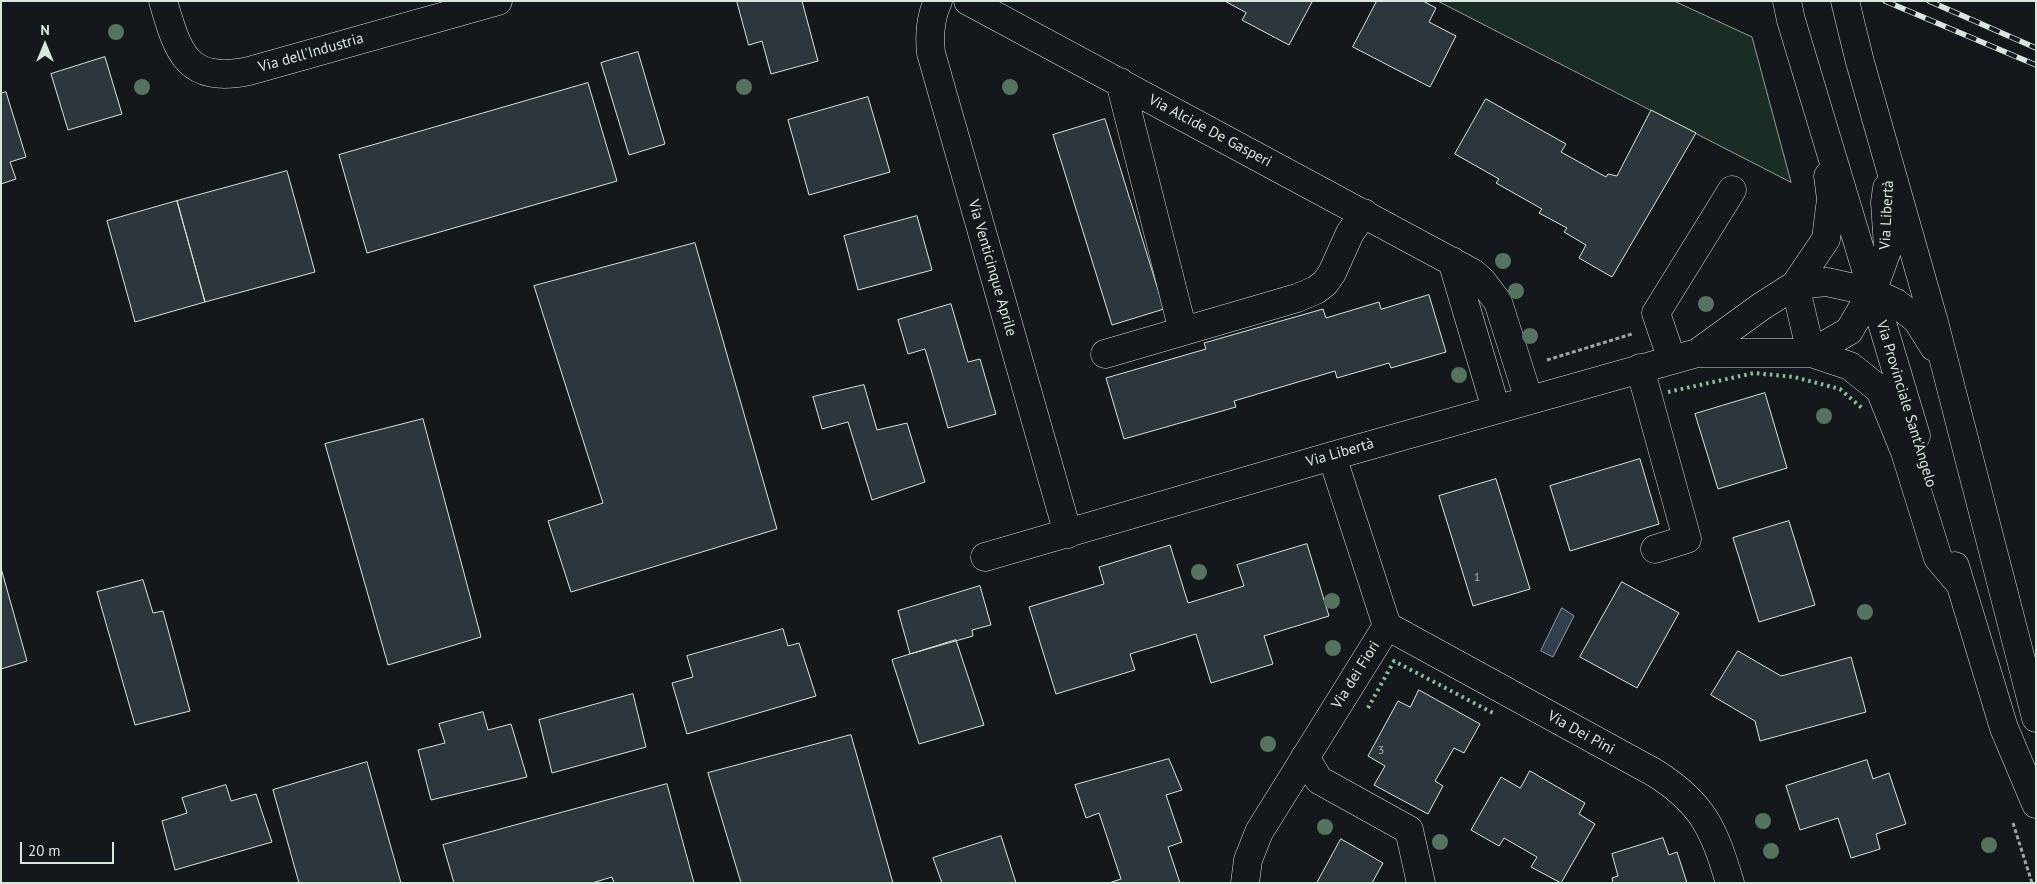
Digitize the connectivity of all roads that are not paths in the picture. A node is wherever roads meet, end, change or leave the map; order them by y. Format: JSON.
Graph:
{"nodes":[{"id":1,"x":163,"y":1,"type":"edge"},
{"id":2,"x":498,"y":1,"type":"edge"},
{"id":3,"x":938,"y":1,"type":"edge"},
{"id":4,"x":968,"y":1,"type":"edge"},
{"id":5,"x":1787,"y":1,"type":"edge"},
{"id":6,"x":1845,"y":1,"type":"edge"},
{"id":7,"x":1120,"y":82,"type":"junction"},
{"id":8,"x":1823,"y":127,"type":"junction"},
{"id":9,"x":1890,"y":166,"type":"junction"},
{"id":10,"x":1732,"y":190,"type":"dead end"},
{"id":11,"x":1364,"y":213,"type":"junction"},
{"id":12,"x":1452,"y":261,"type":"junction"},
{"id":13,"x":1795,"y":285,"type":"junction"},
{"id":14,"x":1872,"y":292,"type":"junction"},
{"id":15,"x":1183,"y":331,"type":"junction"},
{"id":16,"x":1810,"y":353,"type":"junction"},
{"id":17,"x":1105,"y":354,"type":"dead end"},
{"id":18,"x":1684,"y":356,"type":"junction"},
{"id":19,"x":1946,"y":366,"type":"junction"},
{"id":20,"x":1640,"y":368,"type":"junction"},
{"id":21,"x":1528,"y":400,"type":"junction"},
{"id":22,"x":1496,"y":409,"type":"junction"},
{"id":23,"x":1332,"y":456,"type":"junction"},
{"id":24,"x":1068,"y":534,"type":"junction"},
{"id":25,"x":1655,"y":549,"type":"dead end"},
{"id":26,"x":985,"y":557,"type":"dead end"},
{"id":27,"x":1960,"y":584,"type":"junction"},
{"id":28,"x":1387,"y":626,"type":"junction"},
{"id":29,"x":2036,"y":718,"type":"edge"},
{"id":30,"x":1305,"y":757,"type":"junction"},
{"id":31,"x":2036,"y":804,"type":"edge"},
{"id":32,"x":1245,"y":883,"type":"edge"},
{"id":33,"x":1421,"y":883,"type":"edge"},
{"id":34,"x":1730,"y":883,"type":"edge"}],
"edges":[{"from":1,"to":2,"type":"street","name":"Via dell'Industria"},
{"from":3,"to":24,"type":"street","name":"Via Venticinque Aprile"},
{"from":4,"to":7,"type":"street","name":"Via Alcide De Gasperi"},
{"from":5,"to":8,"type":"street","name":"Via Provinciale Sant'Angelo"},
{"from":6,"to":9,"type":"street"},
{"from":7,"to":11,"type":"street","name":"Via Alcide De Gasperi"},
{"from":7,"to":15,"type":"street"},
{"from":8,"to":13,"type":"street","name":"Via Libertà"},
{"from":8,"to":14,"type":"street","name":"Via Provinciale Sant'Angelo"},
{"from":9,"to":14,"type":"street","name":"Via Libertà"},
{"from":9,"to":19,"type":"street"},
{"from":10,"to":18,"type":"street"},
{"from":11,"to":12,"type":"street","name":"Via Alcide De Gasperi"},
{"from":11,"to":15,"type":"street"},
{"from":12,"to":21,"type":"street","name":"Via Alcide De Gasperi"},
{"from":12,"to":22,"type":"street"},
{"from":13,"to":14,"type":"street","name":"Via Libertà"},
{"from":13,"to":16,"type":"street"},
{"from":13,"to":18,"type":"street","name":"Via Libertà"},
{"from":14,"to":16,"type":"street","name":"Via Libertà"},
{"from":14,"to":19,"type":"street","name":"Via Libertà"},
{"from":14,"to":27,"type":"street","name":"Via Provinciale Sant'Angelo"},
{"from":15,"to":17,"type":"street"},
{"from":16,"to":18,"type":"street","name":"Via Libertà"},
{"from":16,"to":27,"type":"street","name":"Via Libertà"},
{"from":18,"to":20,"type":"street","name":"Via Libertà"},
{"from":19,"to":29,"type":"street"},
{"from":20,"to":21,"type":"street","name":"Via Libertà"},
{"from":20,"to":25,"type":"street"},
{"from":21,"to":22,"type":"street","name":"Via Libertà"},
{"from":22,"to":23,"type":"street","name":"Via Libertà"},
{"from":23,"to":24,"type":"street","name":"Via Libertà"},
{"from":23,"to":28,"type":"street","name":"Via dei Fiori"},
{"from":24,"to":26,"type":"street","name":"Via Libertà"},
{"from":27,"to":31,"type":"street","name":"Via Provinciale Sant'Angelo"},
{"from":28,"to":30,"type":"street","name":"Via dei Fiori"},
{"from":28,"to":34,"type":"street","name":"Via Dei Pini"},
{"from":30,"to":32,"type":"street","name":"Via dei Fiori"},
{"from":30,"to":33,"type":"street"}]}
